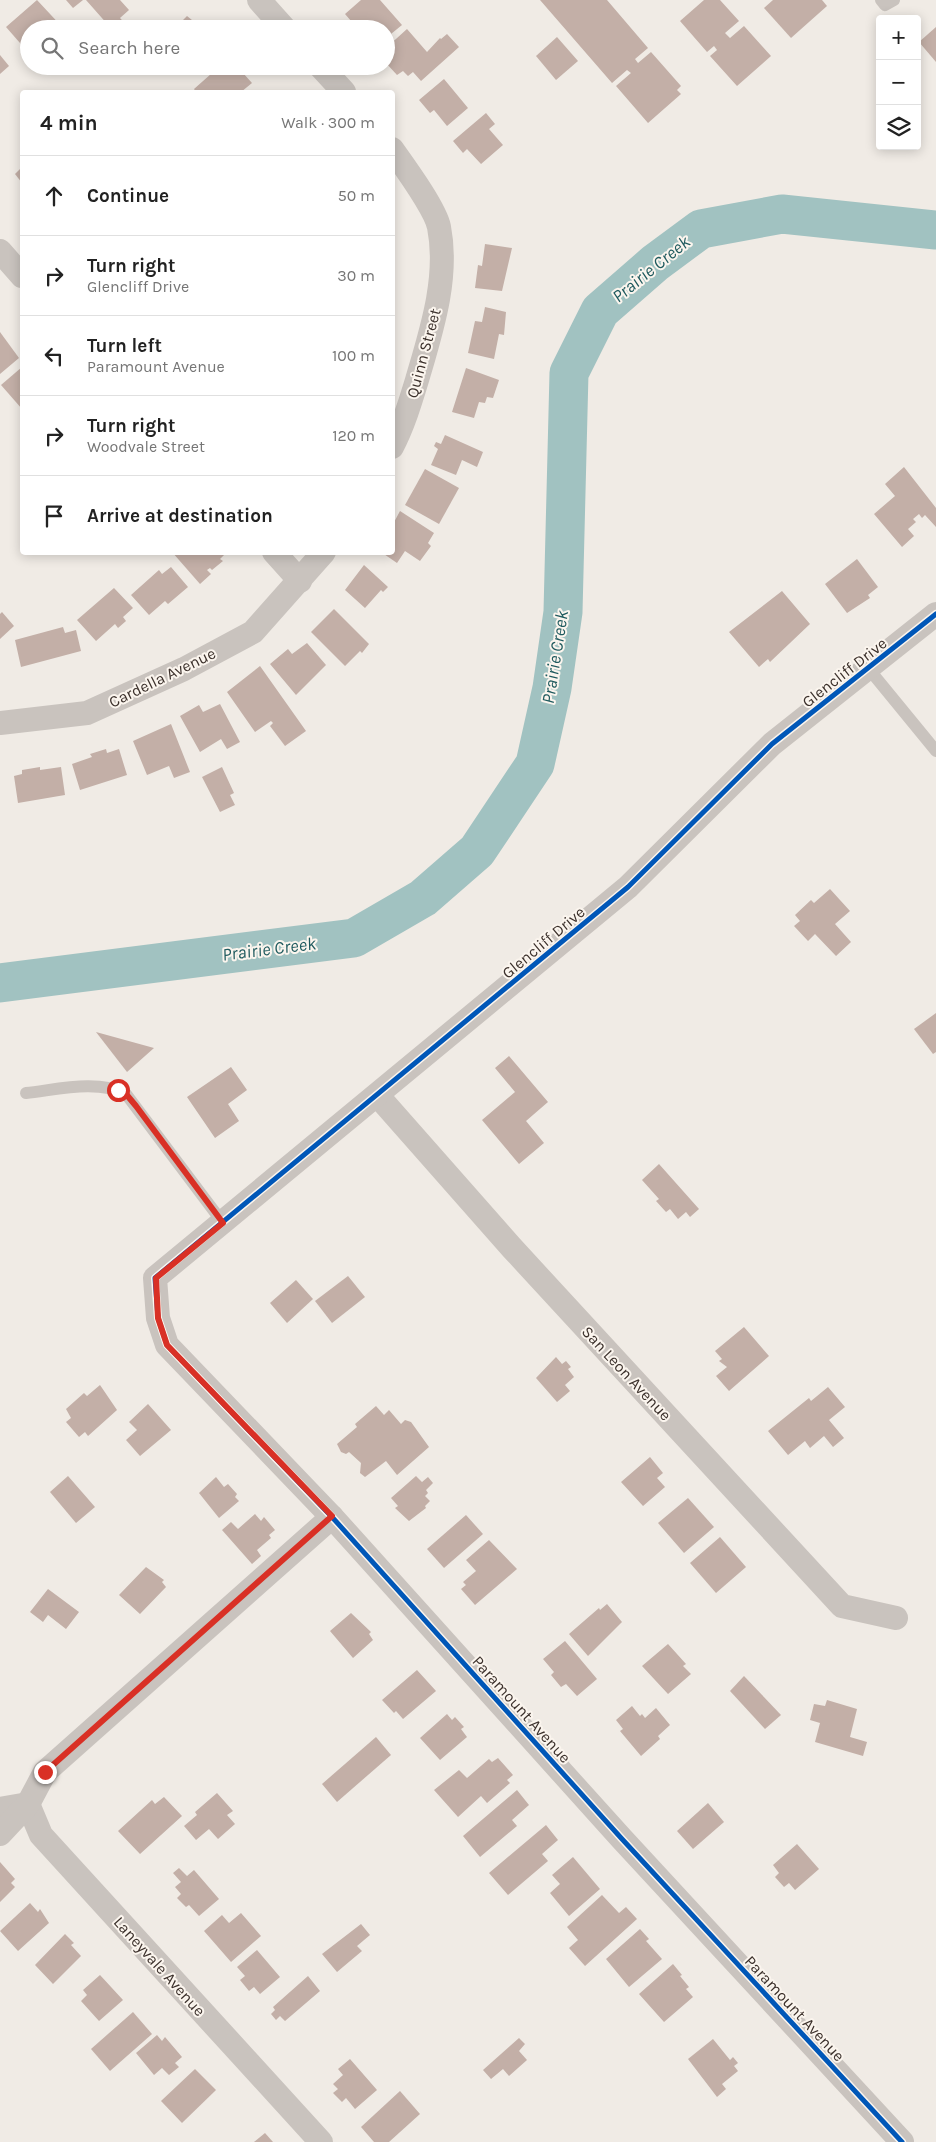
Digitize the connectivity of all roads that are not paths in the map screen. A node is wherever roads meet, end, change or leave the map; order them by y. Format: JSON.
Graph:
{"nodes":[{"id":1,"x":259,"y":0,"type":"edge"},
{"id":2,"x":881,"y":0,"type":"edge"},
{"id":3,"x":894,"y":0,"type":"edge"},
{"id":4,"x":277,"y":20,"type":"edge"},
{"id":5,"x":328,"y":75,"type":"edge"},
{"id":6,"x":342,"y":90,"type":"edge"},
{"id":7,"x":395,"y":153,"type":"edge"},
{"id":8,"x":0,"y":251,"type":"edge"},
{"id":9,"x":20,"y":274,"type":"edge"},
{"id":10,"x":395,"y":442,"type":"edge"},
{"id":11,"x":277,"y":555,"type":"edge"},
{"id":12,"x":322,"y":555,"type":"edge"},
{"id":13,"x":300,"y":581,"type":"junction"},
{"id":14,"x":936,"y":614,"type":"edge"},
{"id":15,"x":868,"y":668,"type":"junction"},
{"id":16,"x":0,"y":723,"type":"edge"},
{"id":17,"x":936,"y":750,"type":"edge"},
{"id":18,"x":26,"y":1093,"type":"dead end"},
{"id":19,"x":378,"y":1096,"type":"junction"},
{"id":20,"x":223,"y":1223,"type":"junction"},
{"id":21,"x":156,"y":1278,"type":"joint"},
{"id":22,"x":332,"y":1516,"type":"junction"},
{"id":23,"x":896,"y":1618,"type":"dead end"},
{"id":24,"x":28,"y":1804,"type":"junction"},
{"id":25,"x":0,"y":1809,"type":"edge"},
{"id":26,"x":0,"y":1834,"type":"edge"},
{"id":27,"x":321,"y":2142,"type":"edge"},
{"id":28,"x":902,"y":2142,"type":"edge"}],
"edges":[{"from":1,"to":4,"type":"street"},
{"from":2,"to":3,"type":"lane"},
{"from":5,"to":6,"type":"street"},
{"from":7,"to":10,"type":"street","name":"Quinn Street"},
{"from":8,"to":9,"type":"street"},
{"from":11,"to":13,"type":"street"},
{"from":12,"to":13,"type":"street"},
{"from":13,"to":16,"type":"street","name":"Cardella Avenue"},
{"from":14,"to":15,"type":"street","name":"Glencliff Drive"},
{"from":15,"to":17,"type":"lane"},
{"from":15,"to":19,"type":"street","name":"Glencliff Drive"},
{"from":18,"to":20,"type":"lane"},
{"from":19,"to":20,"type":"street","name":"Glencliff Drive"},
{"from":19,"to":23,"type":"street","name":"San Leon Avenue"},
{"from":20,"to":21,"type":"street","name":"Glencliff Drive"},
{"from":21,"to":22,"type":"street","name":"Paramount Avenue"},
{"from":22,"to":24,"type":"street"},
{"from":22,"to":28,"type":"street","name":"Paramount Avenue"},
{"from":24,"to":25,"type":"street"},
{"from":24,"to":26,"type":"street"},
{"from":24,"to":27,"type":"street","name":"Laneyvale Avenue"}]}
